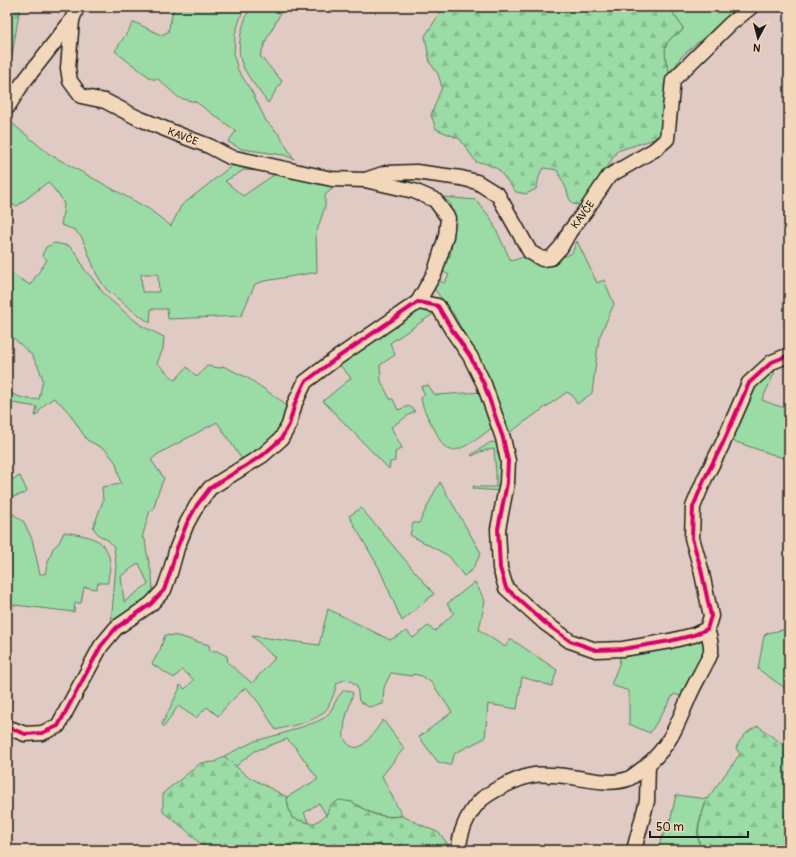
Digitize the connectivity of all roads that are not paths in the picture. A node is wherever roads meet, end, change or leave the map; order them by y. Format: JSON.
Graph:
{"nodes":[{"id":1,"x":751,"y":7,"type":"edge"},
{"id":2,"x":75,"y":13,"type":"edge"},
{"id":3,"x":7,"y":108,"type":"edge"},
{"id":4,"x":366,"y":180,"type":"junction"},
{"id":5,"x":418,"y":302,"type":"junction"},
{"id":6,"x":789,"y":356,"type":"edge"},
{"id":7,"x":707,"y":628,"type":"junction"},
{"id":8,"x":7,"y":727,"type":"edge"},
{"id":9,"x":648,"y":764,"type":"junction"},
{"id":10,"x":459,"y":850,"type":"edge"},
{"id":11,"x":634,"y":850,"type":"edge"}],
"edges":[{"from":1,"to":4,"type":"street","name":"KAVČE"},
{"from":2,"to":3,"type":"street","name":"KAVČE"},
{"from":2,"to":4,"type":"street","name":"KAVČE"},
{"from":4,"to":5,"type":"street","name":"KAVČE"},
{"from":5,"to":7,"type":"street"},
{"from":5,"to":8,"type":"street"},
{"from":6,"to":7,"type":"street"},
{"from":7,"to":9,"type":"street"},
{"from":9,"to":10,"type":"street"},
{"from":9,"to":11,"type":"street"}]}
